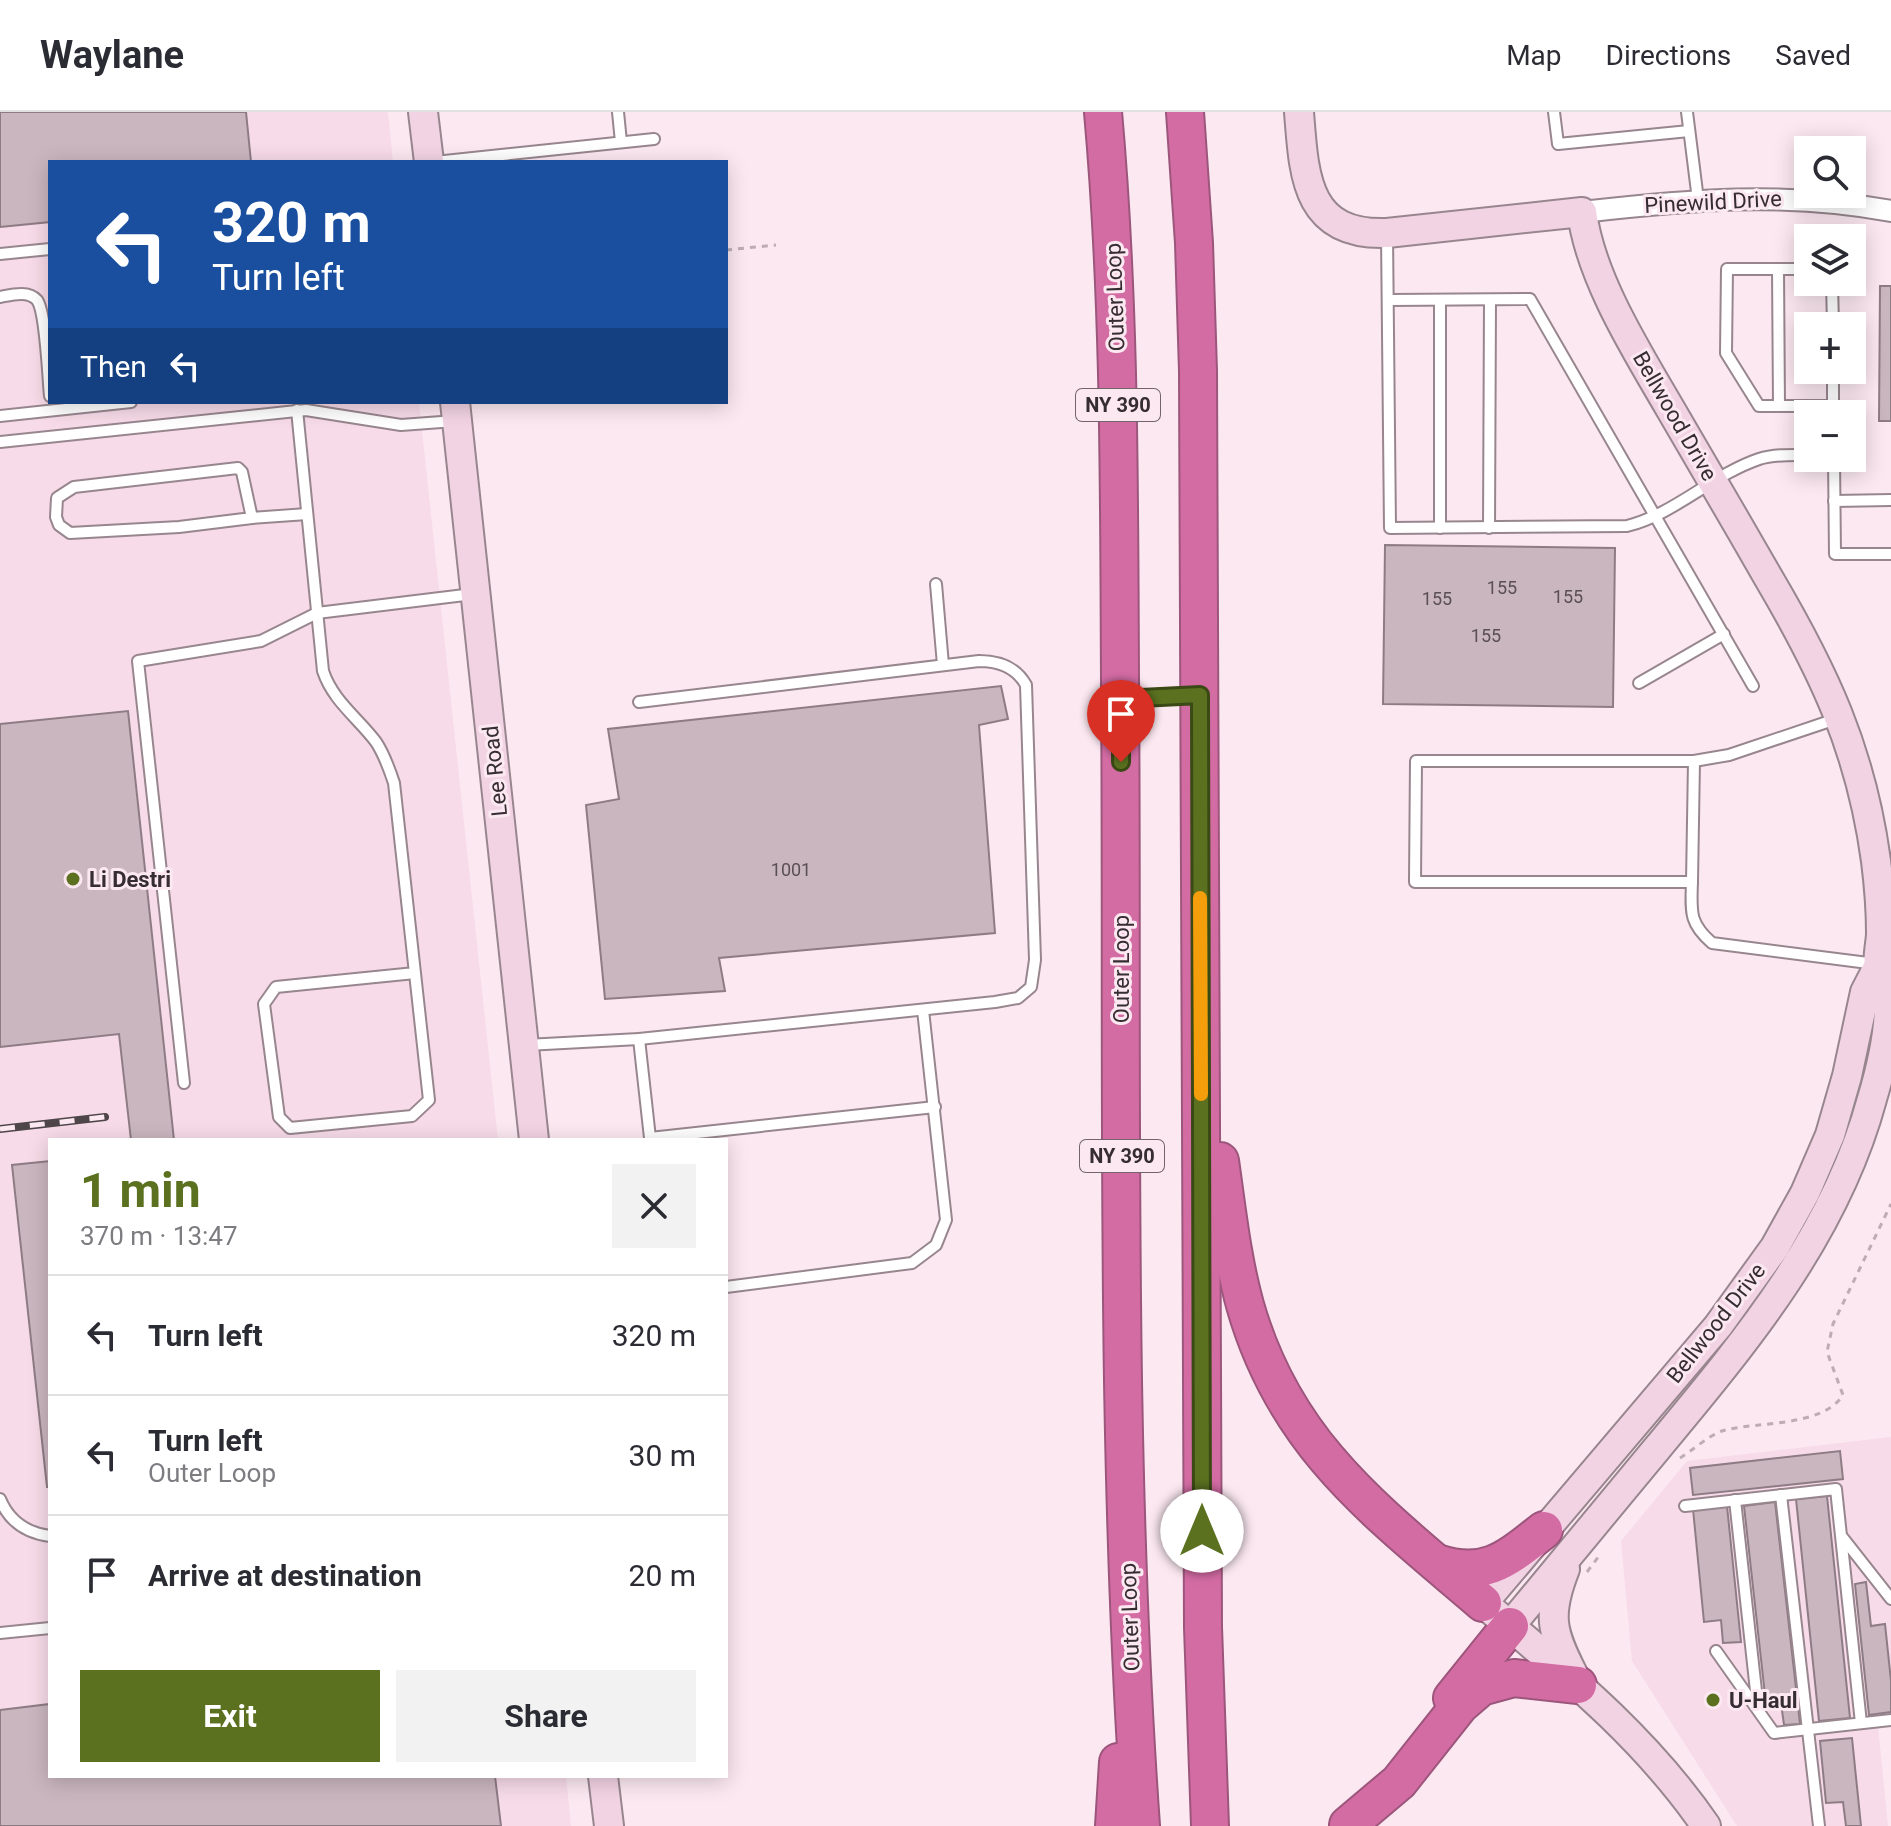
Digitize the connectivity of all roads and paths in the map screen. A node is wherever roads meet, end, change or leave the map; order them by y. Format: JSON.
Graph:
{"nodes":[{"id":1,"x":423,"y":112,"type":"edge"},
{"id":2,"x":618,"y":112,"type":"edge"},
{"id":3,"x":1103,"y":112,"type":"edge"},
{"id":4,"x":1185,"y":112,"type":"edge"},
{"id":5,"x":1299,"y":112,"type":"edge"},
{"id":6,"x":1554,"y":112,"type":"edge"},
{"id":7,"x":1687,"y":112,"type":"edge"},
{"id":8,"x":1689,"y":131,"type":"junction"},
{"id":9,"x":654,"y":139,"type":"dead end"},
{"id":10,"x":621,"y":142,"type":"junction"},
{"id":11,"x":429,"y":160,"type":"edge"},
{"id":12,"x":454,"y":160,"type":"edge"},
{"id":13,"x":1698,"y":200,"type":"junction"},
{"id":14,"x":1891,"y":211,"type":"edge"},
{"id":15,"x":1582,"y":212,"type":"junction"},
{"id":16,"x":1387,"y":233,"type":"junction"},
{"id":17,"x":776,"y":245,"type":"dead end"},
{"id":18,"x":48,"y":249,"type":"edge"},
{"id":19,"x":728,"y":250,"type":"edge"},
{"id":20,"x":0,"y":254,"type":"edge"},
{"id":21,"x":1778,"y":269,"type":"junction"},
{"id":22,"x":1794,"y":269,"type":"edge"},
{"id":23,"x":0,"y":297,"type":"edge"},
{"id":24,"x":1390,"y":300,"type":"junction"},
{"id":25,"x":1440,"y":300,"type":"junction"},
{"id":26,"x":1490,"y":300,"type":"junction"},
{"id":27,"x":48,"y":374,"type":"edge"},
{"id":28,"x":98,"y":404,"type":"edge"},
{"id":29,"x":51,"y":406,"type":"edge"},
{"id":30,"x":1779,"y":406,"type":"junction"},
{"id":31,"x":1794,"y":407,"type":"edge"},
{"id":32,"x":0,"y":408,"type":"edge"},
{"id":33,"x":297,"y":410,"type":"junction"},
{"id":34,"x":456,"y":411,"type":"edge"},
{"id":35,"x":0,"y":416,"type":"edge"},
{"id":36,"x":0,"y":442,"type":"edge"},
{"id":37,"x":1794,"y":456,"type":"edge"},
{"id":38,"x":1834,"y":472,"type":"edge"},
{"id":39,"x":1714,"y":483,"type":"junction"},
{"id":40,"x":1891,"y":500,"type":"edge"},
{"id":41,"x":1834,"y":501,"type":"junction"},
{"id":42,"x":307,"y":514,"type":"junction"},
{"id":43,"x":1656,"y":516,"type":"junction"},
{"id":44,"x":252,"y":518,"type":"junction"},
{"id":45,"x":1440,"y":528,"type":"junction"},
{"id":46,"x":1489,"y":528,"type":"junction"},
{"id":47,"x":1891,"y":554,"type":"edge"},
{"id":48,"x":936,"y":584,"type":"dead end"},
{"id":49,"x":475,"y":594,"type":"junction"},
{"id":50,"x":317,"y":613,"type":"junction"},
{"id":51,"x":1724,"y":634,"type":"junction"},
{"id":52,"x":943,"y":665,"type":"junction"},
{"id":53,"x":1639,"y":683,"type":"dead end"},
{"id":54,"x":1753,"y":686,"type":"dead end"},
{"id":55,"x":1200,"y":695,"type":"junction"},
{"id":56,"x":1121,"y":699,"type":"junction"},
{"id":57,"x":639,"y":702,"type":"dead end"},
{"id":58,"x":1841,"y":717,"type":"junction"},
{"id":59,"x":1694,"y":761,"type":"junction"},
{"id":60,"x":1692,"y":882,"type":"junction"},
{"id":61,"x":415,"y":973,"type":"junction"},
{"id":62,"x":1883,"y":980,"type":"edge"},
{"id":63,"x":1201,"y":991,"type":"junction"},
{"id":64,"x":923,"y":1010,"type":"junction"},
{"id":65,"x":639,"y":1039,"type":"junction"},
{"id":66,"x":524,"y":1045,"type":"junction"},
{"id":67,"x":184,"y":1083,"type":"dead end"},
{"id":68,"x":935,"y":1107,"type":"junction"},
{"id":69,"x":534,"y":1138,"type":"edge"},
{"id":70,"x":1891,"y":1204,"type":"edge"},
{"id":71,"x":728,"y":1287,"type":"edge"},
{"id":72,"x":1670,"y":1465,"type":"dead end"},
{"id":73,"x":1781,"y":1495,"type":"junction"},
{"id":74,"x":0,"y":1499,"type":"edge"},
{"id":75,"x":1735,"y":1500,"type":"junction"},
{"id":76,"x":1685,"y":1506,"type":"dead end"},
{"id":77,"x":1841,"y":1535,"type":"junction"},
{"id":78,"x":48,"y":1536,"type":"edge"},
{"id":79,"x":1603,"y":1552,"type":"dead end"},
{"id":80,"x":1567,"y":1553,"type":"junction"},
{"id":81,"x":1437,"y":1563,"type":"junction"},
{"id":82,"x":1891,"y":1599,"type":"edge"},
{"id":83,"x":1483,"y":1603,"type":"junction"},
{"id":84,"x":1130,"y":1613,"type":"junction"},
{"id":85,"x":1510,"y":1626,"type":"junction"},
{"id":86,"x":48,"y":1628,"type":"edge"},
{"id":87,"x":0,"y":1633,"type":"edge"},
{"id":88,"x":1716,"y":1651,"type":"dead end"},
{"id":89,"x":1578,"y":1685,"type":"junction"},
{"id":90,"x":1758,"y":1711,"type":"junction"},
{"id":91,"x":1891,"y":1720,"type":"edge"},
{"id":92,"x":1861,"y":1723,"type":"junction"},
{"id":93,"x":1807,"y":1729,"type":"junction"},
{"id":94,"x":603,"y":1778,"type":"edge"},
{"id":95,"x":609,"y":1826,"type":"edge"},
{"id":96,"x":1114,"y":1826,"type":"edge"},
{"id":97,"x":1141,"y":1826,"type":"edge"},
{"id":98,"x":1210,"y":1826,"type":"edge"},
{"id":99,"x":1347,"y":1826,"type":"edge"},
{"id":100,"x":1706,"y":1826,"type":"edge"},
{"id":101,"x":1819,"y":1826,"type":"edge"}],
"edges":[{"from":1,"to":11,"type":"street"},
{"from":2,"to":10,"type":"lane"},
{"from":3,"to":56,"type":"highway","name":"Outer Loop","number":"NY 390"},
{"from":4,"to":55,"type":"highway"},
{"from":5,"to":16,"type":"street"},
{"from":6,"to":8,"type":"lane"},
{"from":7,"to":8,"type":"lane"},
{"from":8,"to":13,"type":"lane"},
{"from":9,"to":10,"type":"lane"},
{"from":10,"to":12,"type":"lane"},
{"from":13,"to":14,"type":"street","name":"Pinewild Drive"},
{"from":13,"to":15,"type":"street","name":"Pinewild Drive"},
{"from":15,"to":16,"type":"street"},
{"from":15,"to":39,"type":"street","name":"Bellwood Drive"},
{"from":16,"to":24,"type":"lane"},
{"from":17,"to":19,"type":"path"},
{"from":18,"to":20,"type":"lane"},
{"from":21,"to":22,"type":"lane"},
{"from":21,"to":30,"type":"lane"},
{"from":21,"to":30,"type":"lane"},
{"from":23,"to":27,"type":"lane"},
{"from":24,"to":25,"type":"lane"},
{"from":24,"to":45,"type":"lane"},
{"from":25,"to":26,"type":"lane"},
{"from":25,"to":45,"type":"lane"},
{"from":26,"to":43,"type":"lane"},
{"from":26,"to":46,"type":"lane"},
{"from":28,"to":29,"type":"lane"},
{"from":29,"to":35,"type":"lane"},
{"from":30,"to":31,"type":"lane"},
{"from":32,"to":35,"type":"lane"},
{"from":33,"to":34,"type":"lane"},
{"from":33,"to":36,"type":"lane"},
{"from":33,"to":42,"type":"lane"},
{"from":34,"to":49,"type":"street","name":"Lee Road"},
{"from":37,"to":39,"type":"lane"},
{"from":38,"to":41,"type":"lane"},
{"from":39,"to":43,"type":"lane"},
{"from":39,"to":58,"type":"street","name":"Bellwood Drive"},
{"from":40,"to":41,"type":"lane"},
{"from":41,"to":47,"type":"lane"},
{"from":42,"to":44,"type":"lane"},
{"from":42,"to":50,"type":"lane"},
{"from":43,"to":46,"type":"lane"},
{"from":43,"to":51,"type":"lane"},
{"from":44,"to":44,"type":"lane"},
{"from":45,"to":46,"type":"lane"},
{"from":48,"to":52,"type":"lane"},
{"from":49,"to":50,"type":"lane"},
{"from":49,"to":66,"type":"street","name":"Lee Road"},
{"from":50,"to":61,"type":"lane"},
{"from":50,"to":67,"type":"lane"},
{"from":51,"to":53,"type":"lane"},
{"from":51,"to":54,"type":"lane"},
{"from":52,"to":57,"type":"lane"},
{"from":52,"to":64,"type":"lane"},
{"from":55,"to":56,"type":"lane"},
{"from":55,"to":63,"type":"highway"},
{"from":56,"to":84,"type":"highway","name":"Outer Loop","number":"NY 390"},
{"from":58,"to":59,"type":"lane"},
{"from":58,"to":62,"type":"street","name":"Bellwood Drive"},
{"from":59,"to":60,"type":"lane"},
{"from":59,"to":60,"type":"lane"},
{"from":60,"to":62,"type":"lane"},
{"from":61,"to":61,"type":"lane"},
{"from":62,"to":80,"type":"street","name":"Bellwood Drive"},
{"from":63,"to":81,"type":"highway"},
{"from":63,"to":98,"type":"highway"},
{"from":64,"to":65,"type":"lane"},
{"from":64,"to":68,"type":"lane"},
{"from":65,"to":66,"type":"lane"},
{"from":65,"to":68,"type":"lane"},
{"from":66,"to":69,"type":"street","name":"Lee Road"},
{"from":68,"to":71,"type":"lane"},
{"from":70,"to":72,"type":"path"},
{"from":73,"to":75,"type":"lane"},
{"from":73,"to":77,"type":"lane"},
{"from":73,"to":93,"type":"lane"},
{"from":74,"to":78,"type":"lane"},
{"from":75,"to":76,"type":"lane"},
{"from":75,"to":90,"type":"lane"},
{"from":77,"to":82,"type":"lane"},
{"from":77,"to":92,"type":"lane"},
{"from":79,"to":80,"type":"path"},
{"from":80,"to":81,"type":"highway"},
{"from":80,"to":83,"type":"street","name":"Bellwood Drive"},
{"from":80,"to":85,"type":"street","name":"Bellwood Drive"},
{"from":80,"to":89,"type":"street"},
{"from":81,"to":83,"type":"highway"},
{"from":83,"to":85,"type":"street"},
{"from":84,"to":96,"type":"highway"},
{"from":84,"to":97,"type":"highway","name":"Outer Loop","number":"NY 390"},
{"from":85,"to":89,"type":"street"},
{"from":85,"to":99,"type":"highway"},
{"from":86,"to":87,"type":"lane"},
{"from":88,"to":90,"type":"lane"},
{"from":89,"to":99,"type":"highway"},
{"from":89,"to":100,"type":"street"},
{"from":90,"to":93,"type":"lane"},
{"from":91,"to":92,"type":"lane"},
{"from":92,"to":93,"type":"lane"},
{"from":93,"to":101,"type":"lane"},
{"from":94,"to":95,"type":"street"}]}
